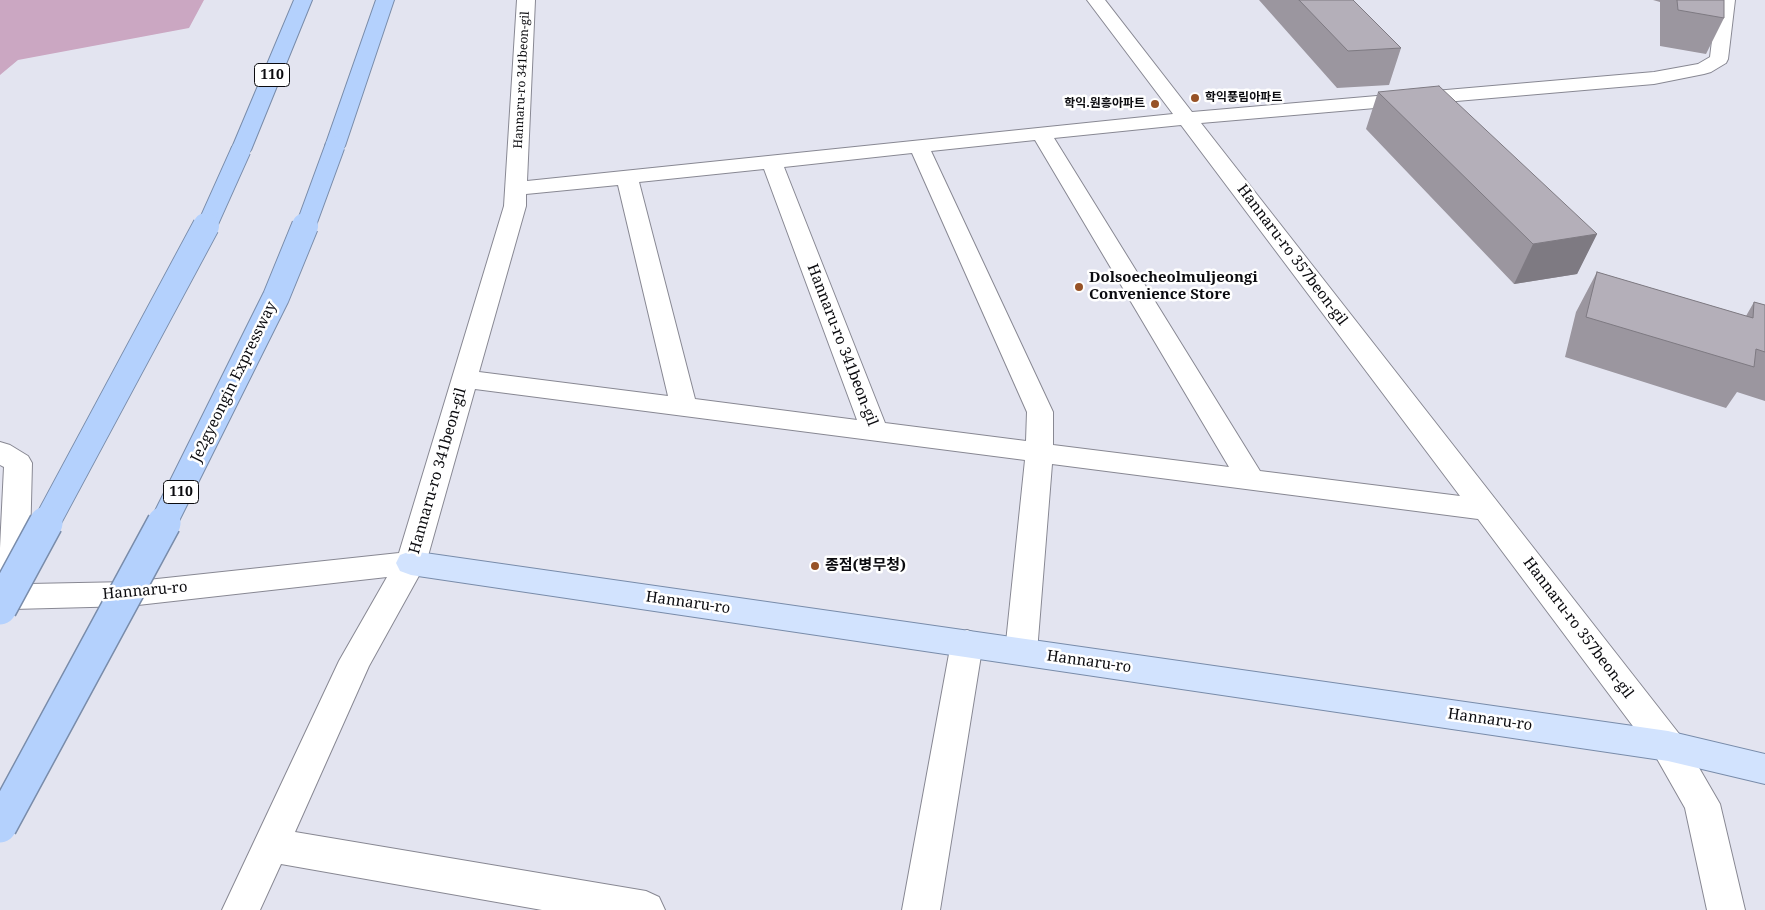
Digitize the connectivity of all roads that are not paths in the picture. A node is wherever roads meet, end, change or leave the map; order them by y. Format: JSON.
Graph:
{"nodes":[{"id":1,"x":303,"y":0,"type":"edge"},
{"id":2,"x":385,"y":0,"type":"edge"},
{"id":3,"x":526,"y":0,"type":"edge"},
{"id":4,"x":1096,"y":0,"type":"edge"},
{"id":5,"x":1726,"y":0,"type":"edge"},
{"id":6,"x":1187,"y":118,"type":"junction"},
{"id":7,"x":1041,"y":134,"type":"junction"},
{"id":8,"x":919,"y":147,"type":"junction"},
{"id":9,"x":772,"y":162,"type":"junction"},
{"id":10,"x":627,"y":178,"type":"junction"},
{"id":11,"x":516,"y":189,"type":"junction"},
{"id":12,"x":465,"y":379,"type":"junction"},
{"id":13,"x":684,"y":407,"type":"junction"},
{"id":14,"x":875,"y":432,"type":"junction"},
{"id":15,"x":1039,"y":453,"type":"junction"},
{"id":16,"x":9,"y":458,"type":"edge"},
{"id":17,"x":1251,"y":480,"type":"junction"},
{"id":18,"x":1488,"y":510,"type":"junction"},
{"id":19,"x":411,"y":563,"type":"junction"},
{"id":20,"x":0,"y":608,"type":"edge"},
{"id":21,"x":967,"y":644,"type":"junction"},
{"id":22,"x":1021,"y":652,"type":"junction"},
{"id":23,"x":1668,"y":746,"type":"junction"},
{"id":24,"x":1765,"y":769,"type":"edge"},
{"id":25,"x":0,"y":826,"type":"edge"},
{"id":26,"x":272,"y":845,"type":"junction"},
{"id":27,"x":241,"y":910,"type":"edge"},
{"id":28,"x":646,"y":910,"type":"edge"},
{"id":29,"x":921,"y":910,"type":"edge"},
{"id":30,"x":1726,"y":910,"type":"edge"}],
"edges":[{"from":1,"to":20,"type":"highway","number":"110","bridge":true},
{"from":2,"to":25,"type":"highway","name":"Je2gyeongin Expressway","number":"110","bridge":true},
{"from":3,"to":11,"type":"street","name":"Hannaru-ro 341beon-gil"},
{"from":4,"to":6,"type":"street","name":"Hannaru-ro 357beon-gil"},
{"from":5,"to":6,"type":"street"},
{"from":6,"to":7,"type":"street"},
{"from":6,"to":18,"type":"street","name":"Hannaru-ro 357beon-gil"},
{"from":7,"to":8,"type":"street"},
{"from":7,"to":17,"type":"street"},
{"from":8,"to":9,"type":"street"},
{"from":8,"to":15,"type":"street"},
{"from":9,"to":10,"type":"street"},
{"from":9,"to":14,"type":"street","name":"Hannaru-ro 341beon-gil"},
{"from":10,"to":11,"type":"street"},
{"from":10,"to":13,"type":"street"},
{"from":11,"to":12,"type":"street","name":"Hannaru-ro 341beon-gil"},
{"from":12,"to":13,"type":"street","name":"Hannaru-ro 341beon-gil"},
{"from":12,"to":19,"type":"street","name":"Hannaru-ro 341beon-gil"},
{"from":13,"to":14,"type":"street","name":"Hannaru-ro 341beon-gil"},
{"from":14,"to":15,"type":"street"},
{"from":15,"to":17,"type":"street"},
{"from":15,"to":22,"type":"street"},
{"from":16,"to":19,"type":"street","name":"Hannaru-ro"},
{"from":17,"to":18,"type":"street"},
{"from":18,"to":23,"type":"street","name":"Hannaru-ro 357beon-gil"},
{"from":19,"to":21,"type":"main road","name":"Hannaru-ro"},
{"from":19,"to":26,"type":"street"},
{"from":21,"to":22,"type":"main road","name":"Hannaru-ro"},
{"from":21,"to":29,"type":"street"},
{"from":22,"to":23,"type":"main road","name":"Hannaru-ro"},
{"from":23,"to":24,"type":"main road","name":"Hannaru-ro"},
{"from":23,"to":30,"type":"street","name":"Hannaru-ro 357beon-gil"},
{"from":26,"to":27,"type":"street"},
{"from":26,"to":28,"type":"street"}]}
